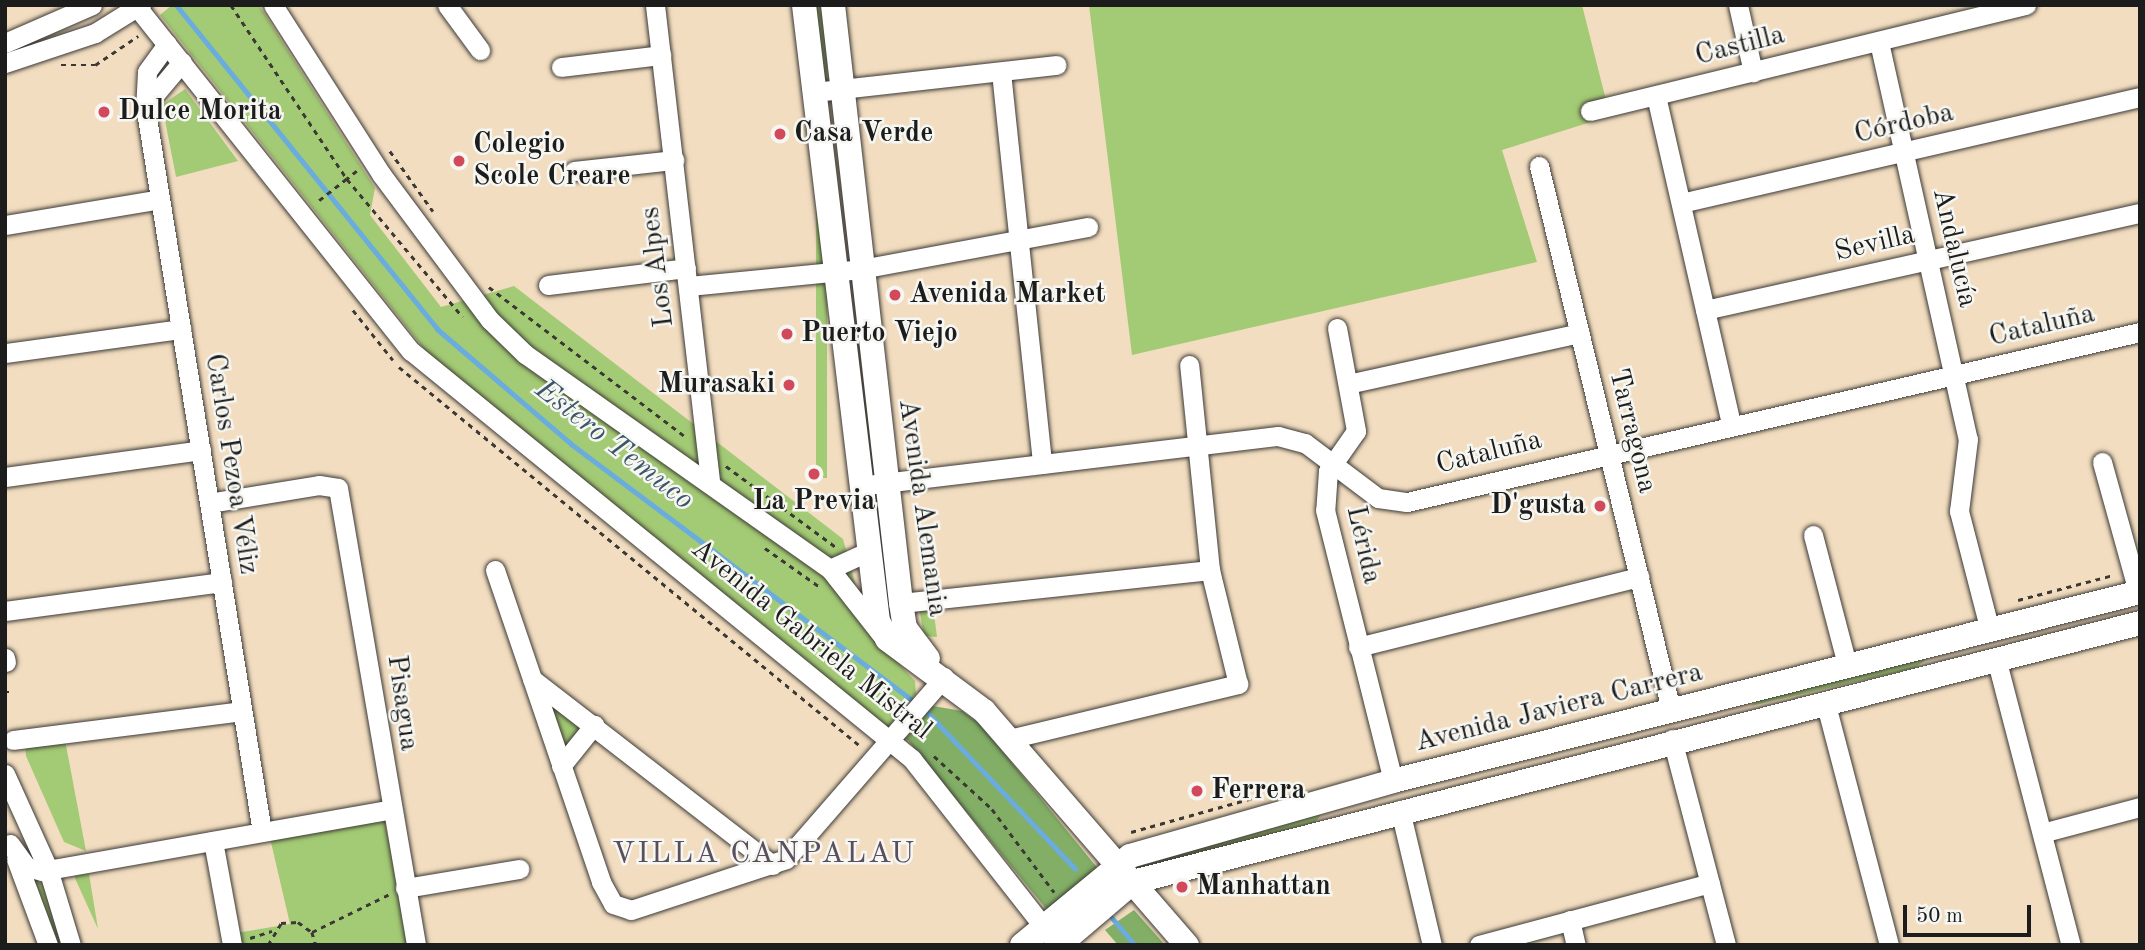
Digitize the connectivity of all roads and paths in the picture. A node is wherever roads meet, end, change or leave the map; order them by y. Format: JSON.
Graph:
{"nodes":[{"id":1,"x":92,"y":5,"type":"edge"},
{"id":2,"x":231,"y":5,"type":"edge"},
{"id":3,"x":273,"y":5,"type":"edge"},
{"id":4,"x":447,"y":5,"type":"edge"},
{"id":5,"x":655,"y":5,"type":"edge"},
{"id":6,"x":804,"y":5,"type":"edge"},
{"id":7,"x":832,"y":5,"type":"edge"},
{"id":8,"x":1738,"y":5,"type":"edge"},
{"id":9,"x":2026,"y":5,"type":"edge"},
{"id":10,"x":137,"y":6,"type":"edge"},
{"id":11,"x":2003,"y":8,"type":"edge"},
{"id":12,"x":1879,"y":42,"type":"junction"},
{"id":13,"x":5,"y":43,"type":"edge"},
{"id":14,"x":167,"y":44,"type":"junction"},
{"id":15,"x":480,"y":50,"type":"dead end"},
{"id":16,"x":661,"y":55,"type":"junction"},
{"id":17,"x":182,"y":62,"type":"junction"},
{"id":18,"x":5,"y":64,"type":"edge"},
{"id":19,"x":1056,"y":65,"type":"dead end"},
{"id":20,"x":561,"y":67,"type":"dead end"},
{"id":21,"x":1001,"y":72,"type":"junction"},
{"id":22,"x":1753,"y":72,"type":"junction"},
{"id":23,"x":842,"y":90,"type":"junction"},
{"id":24,"x":815,"y":92,"type":"junction"},
{"id":25,"x":1656,"y":96,"type":"junction"},
{"id":26,"x":2140,"y":97,"type":"edge"},
{"id":27,"x":145,"y":106,"type":"junction"},
{"id":28,"x":1590,"y":111,"type":"dead end"},
{"id":29,"x":1904,"y":153,"type":"junction"},
{"id":30,"x":674,"y":160,"type":"junction"},
{"id":31,"x":1538,"y":166,"type":"dead end"},
{"id":32,"x":574,"y":172,"type":"dead end"},
{"id":33,"x":160,"y":199,"type":"junction"},
{"id":34,"x":319,"y":201,"type":"dead end"},
{"id":35,"x":1681,"y":203,"type":"junction"},
{"id":36,"x":2140,"y":213,"type":"edge"},
{"id":37,"x":5,"y":225,"type":"edge"},
{"id":38,"x":1088,"y":228,"type":"dead end"},
{"id":39,"x":1018,"y":242,"type":"junction"},
{"id":40,"x":1928,"y":260,"type":"junction"},
{"id":41,"x":861,"y":269,"type":"junction"},
{"id":42,"x":835,"y":272,"type":"junction"},
{"id":43,"x":687,"y":277,"type":"junction"},
{"id":44,"x":548,"y":285,"type":"dead end"},
{"id":45,"x":1705,"y":310,"type":"junction"},
{"id":46,"x":1337,"y":328,"type":"dead end"},
{"id":47,"x":181,"y":329,"type":"junction"},
{"id":48,"x":2140,"y":332,"type":"edge"},
{"id":49,"x":1579,"y":333,"type":"junction"},
{"id":50,"x":5,"y":354,"type":"edge"},
{"id":51,"x":1189,"y":365,"type":"dead end"},
{"id":52,"x":1954,"y":374,"type":"junction"},
{"id":53,"x":1348,"y":384,"type":"junction"},
{"id":54,"x":1731,"y":424,"type":"junction"},
{"id":55,"x":1196,"y":446,"type":"junction"},
{"id":56,"x":201,"y":450,"type":"junction"},
{"id":57,"x":1608,"y":452,"type":"junction"},
{"id":58,"x":2102,"y":461,"type":"dead end"},
{"id":59,"x":1332,"y":462,"type":"junction"},
{"id":60,"x":1042,"y":464,"type":"junction"},
{"id":61,"x":5,"y":477,"type":"edge"},
{"id":62,"x":710,"y":481,"type":"junction"},
{"id":63,"x":887,"y":482,"type":"junction"},
{"id":64,"x":860,"y":486,"type":"junction"},
{"id":65,"x":209,"y":503,"type":"junction"},
{"id":66,"x":1813,"y":534,"type":"dead end"},
{"id":67,"x":867,"y":552,"type":"junction"},
{"id":68,"x":830,"y":569,"type":"junction"},
{"id":69,"x":495,"y":570,"type":"dead end"},
{"id":70,"x":1210,"y":570,"type":"junction"},
{"id":71,"x":1639,"y":577,"type":"junction"},
{"id":72,"x":222,"y":582,"type":"junction"},
{"id":73,"x":2139,"y":592,"type":"edge"},
{"id":74,"x":901,"y":603,"type":"junction"},
{"id":75,"x":5,"y":611,"type":"edge"},
{"id":76,"x":2016,"y":623,"type":"junction"},
{"id":77,"x":2140,"y":623,"type":"edge"},
{"id":78,"x":1990,"y":631,"type":"junction"},
{"id":79,"x":887,"y":639,"type":"junction"},
{"id":80,"x":1358,"y":647,"type":"junction"},
{"id":81,"x":1996,"y":658,"type":"junction"},
{"id":82,"x":1847,"y":665,"type":"junction"},
{"id":83,"x":1969,"y":665,"type":"junction"},
{"id":84,"x":532,"y":679,"type":"junction"},
{"id":85,"x":938,"y":684,"type":"junction"},
{"id":86,"x":1707,"y":700,"type":"junction"},
{"id":87,"x":1825,"y":701,"type":"junction"},
{"id":88,"x":1671,"y":710,"type":"junction"},
{"id":89,"x":241,"y":711,"type":"junction"},
{"id":90,"x":1636,"y":719,"type":"junction"},
{"id":91,"x":594,"y":724,"type":"junction"},
{"id":92,"x":895,"y":736,"type":"junction"},
{"id":93,"x":1009,"y":739,"type":"junction"},
{"id":94,"x":1672,"y":739,"type":"junction"},
{"id":95,"x":13,"y":740,"type":"dead end"},
{"id":96,"x":561,"y":766,"type":"junction"},
{"id":97,"x":5,"y":774,"type":"edge"},
{"id":98,"x":1393,"y":781,"type":"junction"},
{"id":99,"x":14,"y":797,"type":"junction"},
{"id":100,"x":2140,"y":807,"type":"edge"},
{"id":101,"x":389,"y":810,"type":"junction"},
{"id":102,"x":1400,"y":810,"type":"junction"},
{"id":103,"x":1373,"y":818,"type":"junction"},
{"id":104,"x":5,"y":821,"type":"edge"},
{"id":105,"x":262,"y":832,"type":"junction"},
{"id":106,"x":2042,"y":833,"type":"junction"},
{"id":107,"x":8,"y":838,"type":"edge"},
{"id":108,"x":213,"y":841,"type":"junction"},
{"id":109,"x":774,"y":865,"type":"junction"},
{"id":110,"x":48,"y":869,"type":"junction"},
{"id":111,"x":519,"y":869,"type":"dead end"},
{"id":112,"x":1125,"y":874,"type":"junction"},
{"id":113,"x":1710,"y":883,"type":"junction"},
{"id":114,"x":405,"y":888,"type":"junction"},
{"id":115,"x":1570,"y":920,"type":"junction"},
{"id":116,"x":273,"y":931,"type":"junction"},
{"id":117,"x":312,"y":932,"type":"junction"},
{"id":118,"x":1053,"y":939,"type":"edge"},
{"id":119,"x":48,"y":945,"type":"edge"},
{"id":120,"x":71,"y":945,"type":"edge"},
{"id":121,"x":232,"y":945,"type":"edge"},
{"id":122,"x":251,"y":945,"type":"edge"},
{"id":123,"x":268,"y":945,"type":"edge"},
{"id":124,"x":316,"y":945,"type":"edge"},
{"id":125,"x":416,"y":945,"type":"edge"},
{"id":126,"x":1023,"y":945,"type":"edge"},
{"id":127,"x":1187,"y":945,"type":"edge"},
{"id":128,"x":1432,"y":945,"type":"edge"},
{"id":129,"x":1479,"y":945,"type":"edge"},
{"id":130,"x":1576,"y":945,"type":"edge"},
{"id":131,"x":1726,"y":945,"type":"edge"},
{"id":132,"x":1889,"y":945,"type":"edge"},
{"id":133,"x":2071,"y":945,"type":"edge"}],
"edges":[{"from":1,"to":13,"type":"street"},
{"from":2,"to":34,"type":"path"},
{"from":3,"to":62,"type":"street","name":"Avenida Gabriela Mistral"},
{"from":4,"to":15,"type":"street"},
{"from":5,"to":16,"type":"street","name":"Los Alpes"},
{"from":6,"to":24,"type":"main road","name":"Avenida Alemania"},
{"from":7,"to":23,"type":"main road","name":"Avenida Alemania"},
{"from":8,"to":22,"type":"street"},
{"from":9,"to":11,"type":"street","name":"Castilla"},
{"from":10,"to":14,"type":"street","name":"Avenida Gabriela Mistral"},
{"from":10,"to":18,"type":"street"},
{"from":11,"to":12,"type":"street","name":"Castilla"},
{"from":12,"to":22,"type":"street","name":"Castilla"},
{"from":12,"to":29,"type":"street","name":"Andalucía"},
{"from":14,"to":17,"type":"street","name":"Avenida Gabriela Mistral"},
{"from":14,"to":27,"type":"street","name":"Carlos Pezoa Véliz"},
{"from":16,"to":20,"type":"street"},
{"from":16,"to":30,"type":"street","name":"Los Alpes"},
{"from":17,"to":27,"type":"street"},
{"from":17,"to":92,"type":"street","name":"Avenida Gabriela Mistral"},
{"from":19,"to":21,"type":"street"},
{"from":21,"to":23,"type":"street"},
{"from":21,"to":39,"type":"street"},
{"from":22,"to":25,"type":"street","name":"Castilla"},
{"from":23,"to":24,"type":"street"},
{"from":23,"to":41,"type":"main road","name":"Avenida Alemania"},
{"from":24,"to":42,"type":"main road","name":"Avenida Alemania"},
{"from":25,"to":28,"type":"street","name":"Castilla"},
{"from":25,"to":35,"type":"street"},
{"from":26,"to":29,"type":"street","name":"Córdoba"},
{"from":27,"to":33,"type":"street","name":"Carlos Pezoa Véliz"},
{"from":29,"to":35,"type":"street","name":"Córdoba"},
{"from":29,"to":40,"type":"street","name":"Andalucía"},
{"from":30,"to":32,"type":"street"},
{"from":30,"to":43,"type":"street","name":"Los Alpes"},
{"from":31,"to":49,"type":"street","name":"Tarragona"},
{"from":33,"to":37,"type":"street"},
{"from":33,"to":47,"type":"street","name":"Carlos Pezoa Véliz"},
{"from":35,"to":45,"type":"street"},
{"from":36,"to":40,"type":"street","name":"Sevilla"},
{"from":38,"to":39,"type":"street"},
{"from":39,"to":41,"type":"street"},
{"from":39,"to":60,"type":"street"},
{"from":40,"to":45,"type":"street","name":"Sevilla"},
{"from":40,"to":52,"type":"street","name":"Andalucía"},
{"from":41,"to":42,"type":"street"},
{"from":41,"to":63,"type":"main road","name":"Avenida Alemania"},
{"from":42,"to":43,"type":"street"},
{"from":42,"to":64,"type":"main road","name":"Avenida Alemania"},
{"from":43,"to":44,"type":"street"},
{"from":43,"to":62,"type":"street","name":"Los Alpes"},
{"from":45,"to":54,"type":"street"},
{"from":46,"to":53,"type":"street","name":"Lérida"},
{"from":47,"to":50,"type":"street"},
{"from":47,"to":56,"type":"street","name":"Carlos Pezoa Véliz"},
{"from":48,"to":52,"type":"street","name":"Cataluña"},
{"from":49,"to":53,"type":"street"},
{"from":49,"to":57,"type":"street","name":"Tarragona"},
{"from":51,"to":55,"type":"street"},
{"from":52,"to":54,"type":"street","name":"Cataluña"},
{"from":52,"to":78,"type":"street","name":"Andalucía"},
{"from":53,"to":59,"type":"street","name":"Lérida"},
{"from":54,"to":57,"type":"street","name":"Cataluña"},
{"from":55,"to":59,"type":"street","name":"Cataluña"},
{"from":55,"to":60,"type":"street","name":"Cataluña"},
{"from":55,"to":70,"type":"street"},
{"from":56,"to":61,"type":"street"},
{"from":56,"to":65,"type":"street","name":"Carlos Pezoa Véliz"},
{"from":57,"to":59,"type":"street","name":"Cataluña"},
{"from":57,"to":71,"type":"street","name":"Tarragona"},
{"from":58,"to":73,"type":"street"},
{"from":59,"to":80,"type":"street","name":"Lérida"},
{"from":60,"to":63,"type":"street","name":"Cataluña"},
{"from":62,"to":68,"type":"street","name":"Avenida Gabriela Mistral"},
{"from":63,"to":64,"type":"street","name":"Cataluña"},
{"from":63,"to":74,"type":"main road","name":"Avenida Alemania"},
{"from":64,"to":67,"type":"main road","name":"Avenida Alemania"},
{"from":65,"to":72,"type":"street","name":"Carlos Pezoa Véliz"},
{"from":65,"to":101,"type":"street","name":"Pisagua"},
{"from":66,"to":82,"type":"street"},
{"from":67,"to":68,"type":"street"},
{"from":67,"to":79,"type":"main road","name":"Avenida Alemania"},
{"from":68,"to":79,"type":"street","name":"Avenida Gabriela Mistral"},
{"from":69,"to":84,"type":"street"},
{"from":70,"to":74,"type":"street"},
{"from":70,"to":93,"type":"street"},
{"from":71,"to":80,"type":"street"},
{"from":71,"to":88,"type":"street","name":"Tarragona"},
{"from":72,"to":75,"type":"street"},
{"from":72,"to":89,"type":"street","name":"Carlos Pezoa Véliz"},
{"from":73,"to":76,"type":"main road","name":"Avenida Javiera Carrera"},
{"from":74,"to":85,"type":"main road","name":"Avenida Alemania"},
{"from":76,"to":78,"type":"main road","name":"Avenida Javiera Carrera"},
{"from":76,"to":81,"type":"main road"},
{"from":77,"to":81,"type":"main road","name":"Avenida Javiera Carrera"},
{"from":78,"to":82,"type":"main road","name":"Avenida Javiera Carrera"},
{"from":78,"to":83,"type":"main road"},
{"from":79,"to":85,"type":"main road","name":"Avenida Alemania"},
{"from":80,"to":98,"type":"street","name":"Lérida"},
{"from":81,"to":83,"type":"main road","name":"Avenida Javiera Carrera"},
{"from":81,"to":106,"type":"street"},
{"from":82,"to":86,"type":"main road","name":"Avenida Javiera Carrera"},
{"from":83,"to":87,"type":"main road","name":"Avenida Javiera Carrera"},
{"from":84,"to":91,"type":"street"},
{"from":84,"to":96,"type":"street"},
{"from":85,"to":92,"type":"street"},
{"from":85,"to":93,"type":"main road","name":"Avenida Gabriela Mistral"},
{"from":86,"to":88,"type":"main road","name":"Avenida Javiera Carrera"},
{"from":86,"to":94,"type":"main road"},
{"from":87,"to":94,"type":"main road","name":"Avenida Javiera Carrera"},
{"from":87,"to":132,"type":"street"},
{"from":88,"to":90,"type":"main road","name":"Avenida Javiera Carrera"},
{"from":89,"to":95,"type":"street"},
{"from":89,"to":105,"type":"street","name":"Carlos Pezoa Véliz"},
{"from":90,"to":94,"type":"main road"},
{"from":90,"to":98,"type":"main road","name":"Avenida Javiera Carrera"},
{"from":91,"to":96,"type":"street"},
{"from":91,"to":109,"type":"street"},
{"from":92,"to":109,"type":"street"},
{"from":92,"to":118,"type":"street","name":"Avenida Gabriela Mistral"},
{"from":93,"to":112,"type":"main road","name":"Avenida Gabriela Mistral"},
{"from":94,"to":102,"type":"main road","name":"Avenida Javiera Carrera"},
{"from":94,"to":113,"type":"street"},
{"from":96,"to":109,"type":"street"},
{"from":97,"to":99,"type":"street"},
{"from":98,"to":103,"type":"main road"},
{"from":98,"to":112,"type":"main road","name":"Avenida Javiera Carrera"},
{"from":99,"to":104,"type":"street"},
{"from":99,"to":110,"type":"street"},
{"from":100,"to":106,"type":"street"},
{"from":101,"to":105,"type":"street"},
{"from":101,"to":114,"type":"street","name":"Pisagua"},
{"from":102,"to":103,"type":"main road","name":"Avenida Javiera Carrera"},
{"from":102,"to":128,"type":"street"},
{"from":103,"to":112,"type":"main road","name":"Avenida Javiera Carrera"},
{"from":105,"to":108,"type":"street"},
{"from":106,"to":133,"type":"street"},
{"from":107,"to":110,"type":"street"},
{"from":107,"to":119,"type":"street"},
{"from":108,"to":110,"type":"street"},
{"from":108,"to":121,"type":"street"},
{"from":110,"to":120,"type":"street"},
{"from":111,"to":114,"type":"street"},
{"from":112,"to":118,"type":"main road","name":"Avenida Javiera Carrera"},
{"from":112,"to":127,"type":"main road","name":"Avenida Gabriela Mistral"},
{"from":113,"to":115,"type":"street"},
{"from":113,"to":131,"type":"street"},
{"from":114,"to":117,"type":"path"},
{"from":114,"to":125,"type":"street","name":"Pisagua"},
{"from":115,"to":129,"type":"street"},
{"from":115,"to":130,"type":"street"},
{"from":116,"to":117,"type":"path"},
{"from":116,"to":122,"type":"path"},
{"from":116,"to":123,"type":"path"},
{"from":117,"to":124,"type":"path"},
{"from":118,"to":126,"type":"main road","name":"Avenida Javiera Carrera"}]}
